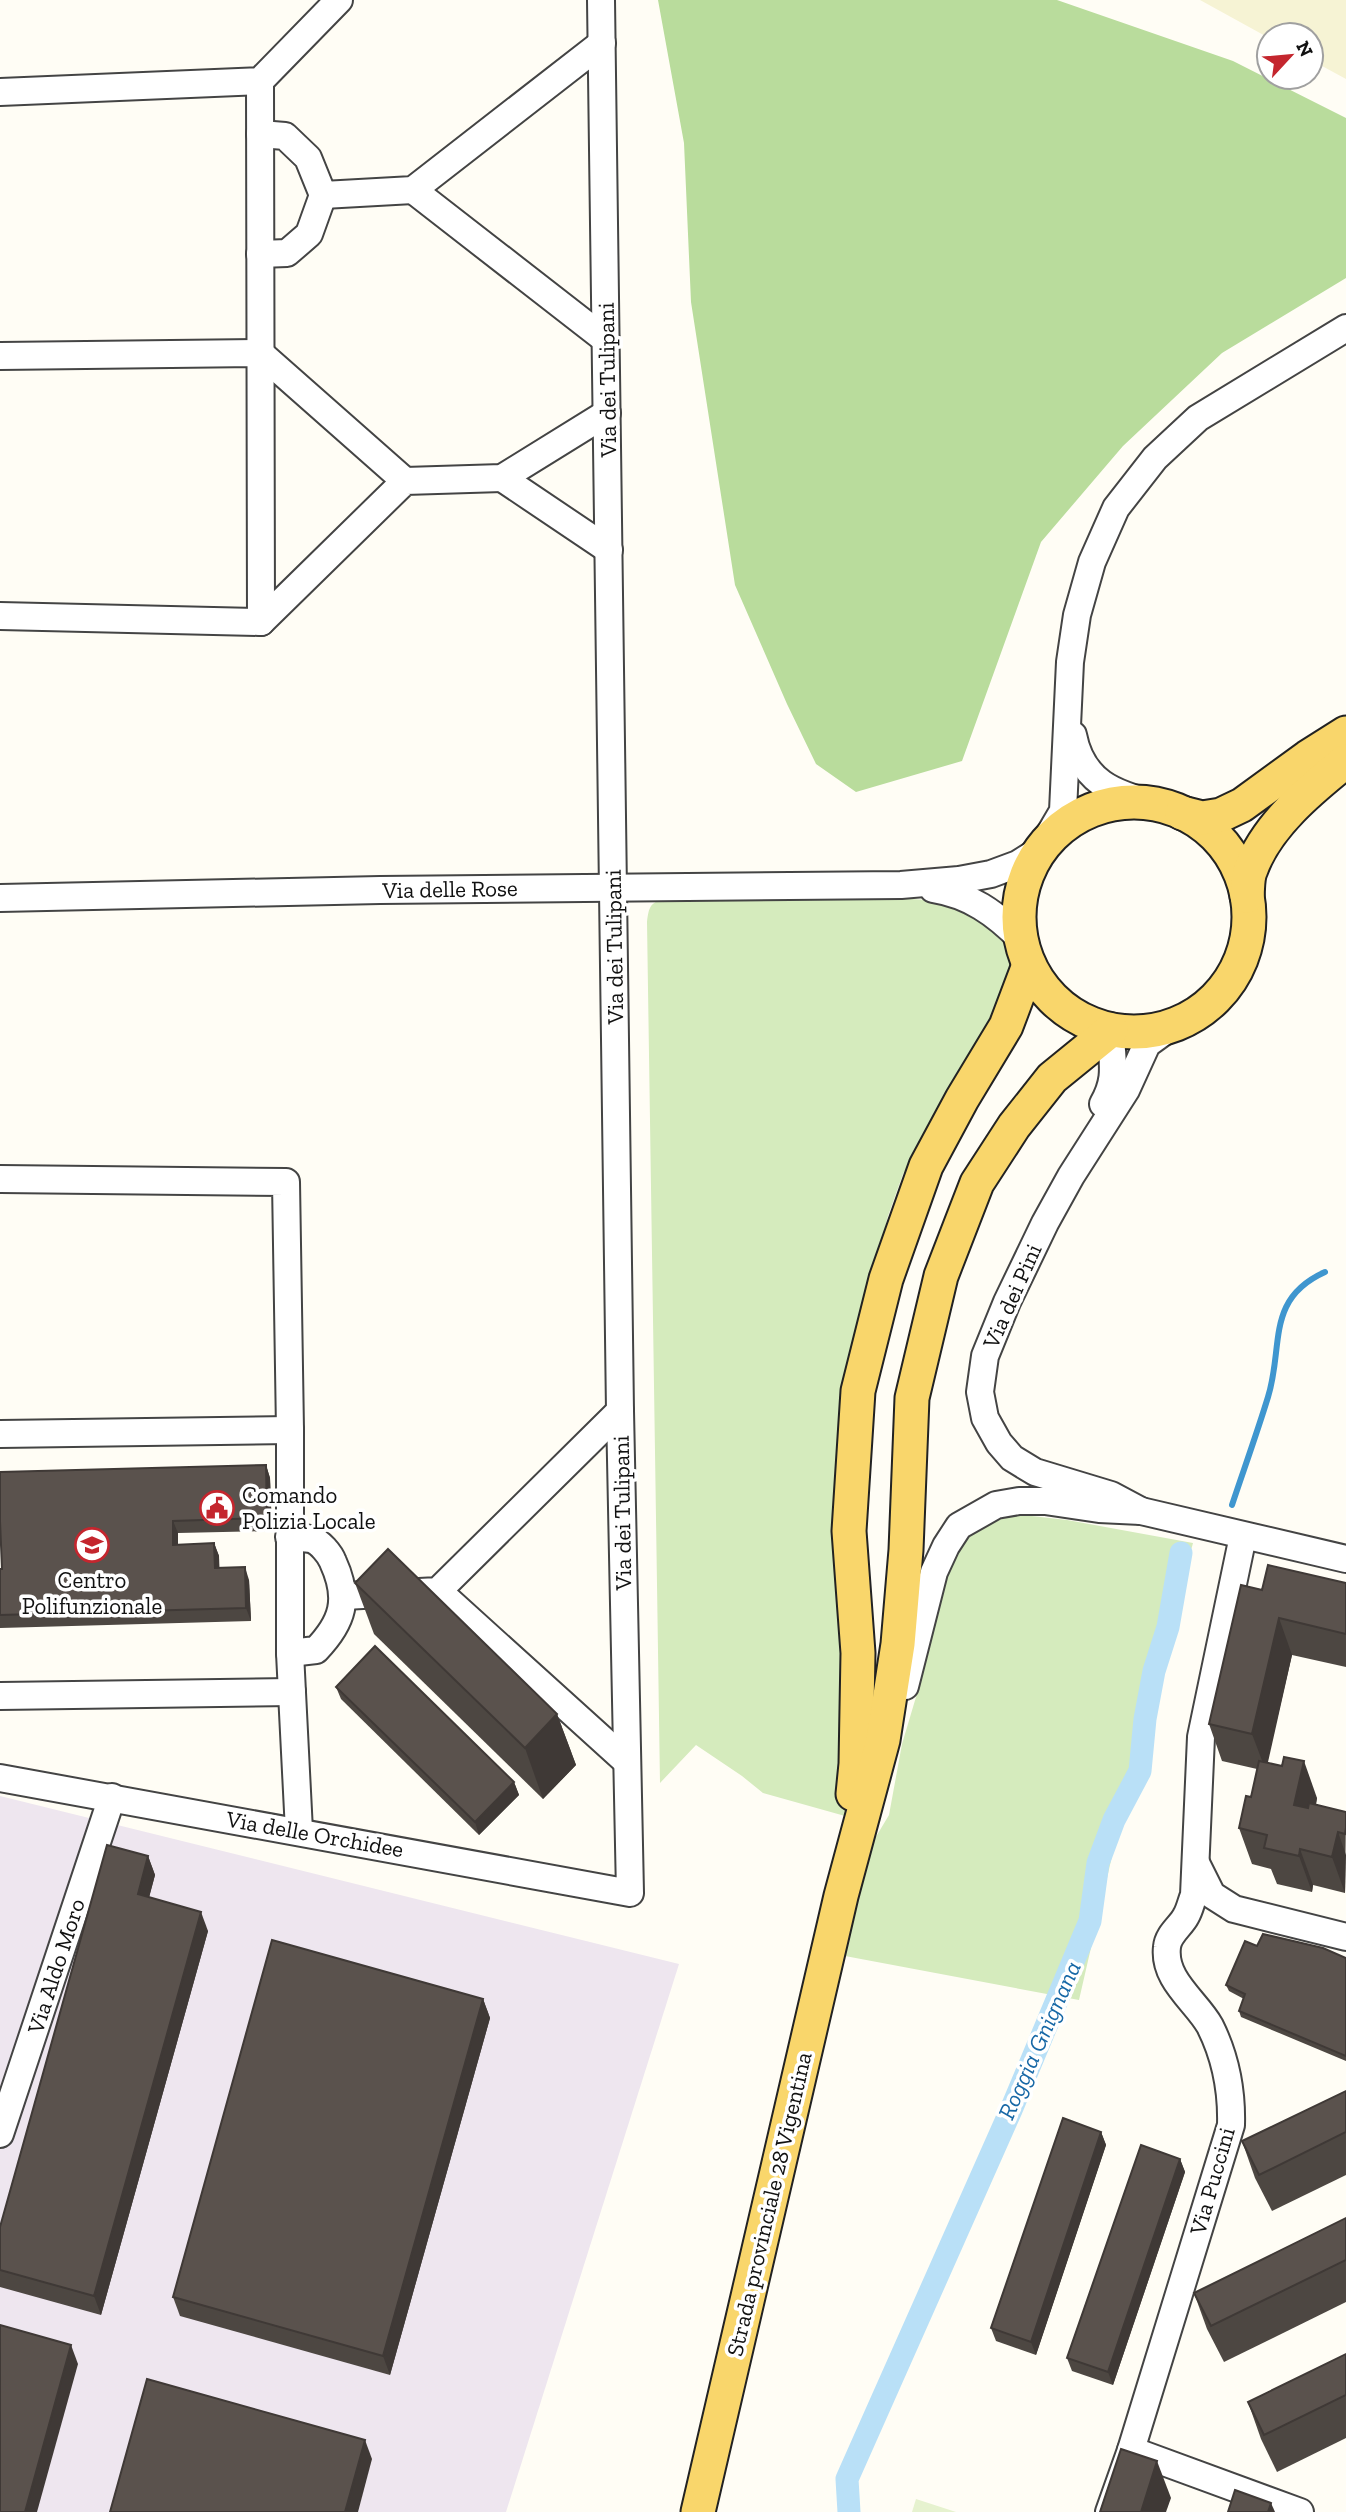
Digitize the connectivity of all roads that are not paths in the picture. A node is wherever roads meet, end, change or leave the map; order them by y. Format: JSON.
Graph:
{"nodes":[{"id":1,"x":339,"y":0,"type":"edge"},
{"id":2,"x":601,"y":0,"type":"edge"},
{"id":3,"x":602,"y":43,"type":"junction"},
{"id":4,"x":260,"y":81,"type":"junction"},
{"id":5,"x":0,"y":92,"type":"edge"},
{"id":6,"x":260,"y":134,"type":"junction"},
{"id":7,"x":413,"y":190,"type":"junction"},
{"id":8,"x":323,"y":195,"type":"junction"},
{"id":9,"x":260,"y":254,"type":"junction"},
{"id":10,"x":1346,"y":328,"type":"edge"},
{"id":11,"x":606,"y":340,"type":"junction"},
{"id":12,"x":260,"y":353,"type":"junction"},
{"id":13,"x":0,"y":356,"type":"edge"},
{"id":14,"x":607,"y":413,"type":"junction"},
{"id":15,"x":502,"y":478,"type":"junction"},
{"id":16,"x":405,"y":481,"type":"junction"},
{"id":17,"x":609,"y":550,"type":"junction"},
{"id":18,"x":0,"y":616,"type":"edge"},
{"id":19,"x":261,"y":622,"type":"junction"},
{"id":20,"x":1067,"y":705,"type":"junction"},
{"id":21,"x":1346,"y":733,"type":"edge"},
{"id":22,"x":1346,"y":761,"type":"edge"},
{"id":23,"x":1169,"y":809,"type":"junction"},
{"id":24,"x":1041,"y":850,"type":"junction"},
{"id":25,"x":901,"y":885,"type":"junction"},
{"id":26,"x":614,"y":886,"type":"junction"},
{"id":27,"x":1247,"y":896,"type":"junction"},
{"id":28,"x":0,"y":898,"type":"edge"},
{"id":29,"x":1025,"y":952,"type":"junction"},
{"id":30,"x":1172,"y":1026,"type":"junction"},
{"id":31,"x":1111,"y":1030,"type":"junction"},
{"id":32,"x":0,"y":1179,"type":"edge"},
{"id":33,"x":620,"y":1411,"type":"junction"},
{"id":34,"x":290,"y":1430,"type":"junction"},
{"id":35,"x":0,"y":1434,"type":"edge"},
{"id":36,"x":1045,"y":1501,"type":"junction"},
{"id":37,"x":1141,"y":1511,"type":"junction"},
{"id":38,"x":1243,"y":1535,"type":"junction"},
{"id":39,"x":289,"y":1537,"type":"junction"},
{"id":40,"x":1346,"y":1559,"type":"edge"},
{"id":41,"x":438,"y":1591,"type":"junction"},
{"id":42,"x":344,"y":1596,"type":"junction"},
{"id":43,"x":290,"y":1653,"type":"junction"},
{"id":44,"x":292,"y":1692,"type":"junction"},
{"id":45,"x":0,"y":1696,"type":"edge"},
{"id":46,"x":883,"y":1740,"type":"junction"},
{"id":47,"x":626,"y":1761,"type":"junction"},
{"id":48,"x":0,"y":1778,"type":"edge"},
{"id":49,"x":112,"y":1797,"type":"junction"},
{"id":50,"x":299,"y":1831,"type":"junction"},
{"id":51,"x":1195,"y":1862,"type":"junction"},
{"id":52,"x":630,"y":1893,"type":"joint"},
{"id":53,"x":841,"y":1896,"type":"junction"},
{"id":54,"x":1346,"y":1937,"type":"edge"},
{"id":55,"x":0,"y":2134,"type":"edge"},
{"id":56,"x":1131,"y":2450,"type":"junction"},
{"id":57,"x":698,"y":2512,"type":"edge"},
{"id":58,"x":1110,"y":2512,"type":"edge"},
{"id":59,"x":1300,"y":2512,"type":"edge"}],
"edges":[{"from":1,"to":4,"type":"street"},
{"from":2,"to":3,"type":"street","name":"Via dei Tulipani"},
{"from":3,"to":7,"type":"street"},
{"from":3,"to":11,"type":"street","name":"Via dei Tulipani"},
{"from":4,"to":5,"type":"street"},
{"from":4,"to":6,"type":"street"},
{"from":6,"to":8,"type":"street"},
{"from":6,"to":9,"type":"street"},
{"from":7,"to":8,"type":"street"},
{"from":7,"to":11,"type":"street"},
{"from":8,"to":9,"type":"street"},
{"from":9,"to":12,"type":"street"},
{"from":10,"to":20,"type":"street"},
{"from":11,"to":14,"type":"street","name":"Via dei Tulipani"},
{"from":12,"to":13,"type":"street"},
{"from":12,"to":16,"type":"street"},
{"from":12,"to":19,"type":"street"},
{"from":14,"to":15,"type":"street"},
{"from":14,"to":17,"type":"street","name":"Via dei Tulipani"},
{"from":15,"to":16,"type":"street"},
{"from":15,"to":17,"type":"street"},
{"from":16,"to":19,"type":"street"},
{"from":17,"to":26,"type":"street","name":"Via dei Tulipani"},
{"from":18,"to":19,"type":"street"},
{"from":20,"to":23,"type":"street"},
{"from":20,"to":24,"type":"street"},
{"from":21,"to":23,"type":"main road"},
{"from":22,"to":27,"type":"main road"},
{"from":23,"to":24,"type":"main road"},
{"from":23,"to":27,"type":"main road"},
{"from":24,"to":25,"type":"street","name":"Via delle Rose"},
{"from":24,"to":29,"type":"main road"},
{"from":25,"to":26,"type":"street","name":"Via delle Rose"},
{"from":25,"to":29,"type":"street","name":"Via delle Rose"},
{"from":26,"to":28,"type":"street","name":"Via delle Rose"},
{"from":26,"to":33,"type":"street","name":"Via dei Tulipani"},
{"from":27,"to":30,"type":"main road"},
{"from":29,"to":31,"type":"main road"},
{"from":29,"to":53,"type":"main road"},
{"from":30,"to":31,"type":"main road"},
{"from":30,"to":37,"type":"street","name":"Via dei Pini"},
{"from":31,"to":36,"type":"street","name":"Via dei Pini"},
{"from":31,"to":46,"type":"main road"},
{"from":32,"to":34,"type":"street"},
{"from":33,"to":41,"type":"street"},
{"from":33,"to":47,"type":"street","name":"Via dei Tulipani"},
{"from":34,"to":35,"type":"street"},
{"from":34,"to":39,"type":"street"},
{"from":36,"to":37,"type":"street","name":"Via dei Pini"},
{"from":36,"to":46,"type":"street","name":"Via dei Pini"},
{"from":37,"to":38,"type":"street","name":"Via dei Pini"},
{"from":38,"to":40,"type":"street","name":"Via dei Pini"},
{"from":38,"to":51,"type":"street","name":"Via Puccini"},
{"from":39,"to":42,"type":"street"},
{"from":39,"to":43,"type":"street"},
{"from":41,"to":42,"type":"street"},
{"from":41,"to":47,"type":"street"},
{"from":42,"to":43,"type":"street"},
{"from":43,"to":44,"type":"street"},
{"from":44,"to":45,"type":"street"},
{"from":44,"to":50,"type":"street"},
{"from":46,"to":53,"type":"main road"},
{"from":47,"to":52,"type":"street","name":"Via dei Tulipani"},
{"from":48,"to":49,"type":"street","name":"Via delle Orchidee"},
{"from":49,"to":50,"type":"street","name":"Via delle Orchidee"},
{"from":49,"to":55,"type":"street","name":"Via Aldo Moro"},
{"from":50,"to":52,"type":"street","name":"Via delle Orchidee"},
{"from":51,"to":54,"type":"street"},
{"from":51,"to":56,"type":"street","name":"Via Puccini"},
{"from":53,"to":57,"type":"main road","name":"Strada provinciale 28 Vigentina"},
{"from":56,"to":58,"type":"street","name":"Via Puccini"},
{"from":56,"to":59,"type":"street"}]}
